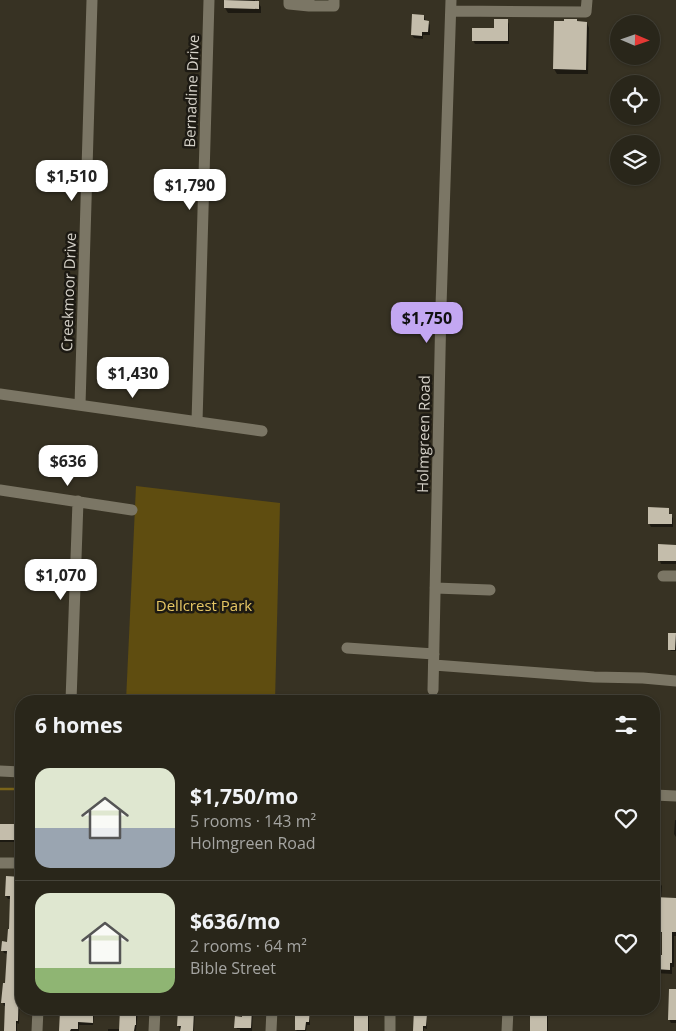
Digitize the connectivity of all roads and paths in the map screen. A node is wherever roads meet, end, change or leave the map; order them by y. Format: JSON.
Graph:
{"nodes":[{"id":1,"x":92,"y":0,"type":"edge"},
{"id":2,"x":209,"y":0,"type":"edge"},
{"id":3,"x":289,"y":0,"type":"edge"},
{"id":4,"x":334,"y":0,"type":"edge"},
{"id":5,"x":587,"y":0,"type":"edge"},
{"id":6,"x":309,"y":3,"type":"edge"},
{"id":7,"x":451,"y":5,"type":"edge"},
{"id":8,"x":561,"y":6,"type":"edge"},
{"id":9,"x":0,"y":394,"type":"edge"},
{"id":10,"x":80,"y":405,"type":"junction"},
{"id":11,"x":197,"y":422,"type":"junction"},
{"id":12,"x":262,"y":431,"type":"dead end"},
{"id":13,"x":0,"y":490,"type":"edge"},
{"id":14,"x":78,"y":501,"type":"junction"},
{"id":15,"x":132,"y":510,"type":"dead end"},
{"id":16,"x":663,"y":576,"type":"dead end"},
{"id":17,"x":676,"y":576,"type":"edge"},
{"id":18,"x":435,"y":588,"type":"junction"},
{"id":19,"x":490,"y":590,"type":"dead end"},
{"id":20,"x":347,"y":648,"type":"dead end"},
{"id":21,"x":434,"y":659,"type":"junction"},
{"id":22,"x":676,"y":680,"type":"edge"},
{"id":23,"x":433,"y":690,"type":"dead end"},
{"id":24,"x":70,"y":695,"type":"edge"},
{"id":25,"x":0,"y":771,"type":"edge"},
{"id":26,"x":15,"y":772,"type":"edge"},
{"id":27,"x":660,"y":795,"type":"edge"},
{"id":28,"x":676,"y":796,"type":"edge"},
{"id":29,"x":0,"y":863,"type":"edge"},
{"id":30,"x":15,"y":864,"type":"edge"},
{"id":31,"x":38,"y":1015,"type":"edge"},
{"id":32,"x":155,"y":1015,"type":"edge"},
{"id":33,"x":272,"y":1015,"type":"edge"},
{"id":34,"x":390,"y":1015,"type":"edge"},
{"id":35,"x":507,"y":1015,"type":"edge"},
{"id":36,"x":37,"y":1031,"type":"edge"},
{"id":37,"x":154,"y":1031,"type":"edge"},
{"id":38,"x":271,"y":1031,"type":"edge"},
{"id":39,"x":390,"y":1031,"type":"edge"},
{"id":40,"x":506,"y":1031,"type":"edge"}],
"edges":[{"from":1,"to":10,"type":"street","name":"Creekmoor Drive"},
{"from":2,"to":11,"type":"street","name":"Bernadine Drive"},
{"from":3,"to":6,"type":"street"},
{"from":4,"to":6,"type":"street"},
{"from":5,"to":8,"type":"street"},
{"from":7,"to":8,"type":"street"},
{"from":7,"to":18,"type":"street","name":"Holmgreen Road"},
{"from":9,"to":10,"type":"street"},
{"from":10,"to":11,"type":"street"},
{"from":11,"to":12,"type":"street"},
{"from":13,"to":14,"type":"street"},
{"from":14,"to":15,"type":"street"},
{"from":14,"to":24,"type":"street"},
{"from":16,"to":17,"type":"street"},
{"from":18,"to":19,"type":"street"},
{"from":18,"to":21,"type":"street","name":"Holmgreen Road"},
{"from":20,"to":21,"type":"street"},
{"from":21,"to":22,"type":"street"},
{"from":21,"to":23,"type":"street","name":"Holmgreen Road"},
{"from":25,"to":26,"type":"street"},
{"from":27,"to":28,"type":"street"},
{"from":29,"to":30,"type":"street"},
{"from":31,"to":36,"type":"street"},
{"from":32,"to":37,"type":"street"},
{"from":33,"to":38,"type":"street"},
{"from":34,"to":39,"type":"street"},
{"from":35,"to":40,"type":"street"}]}
